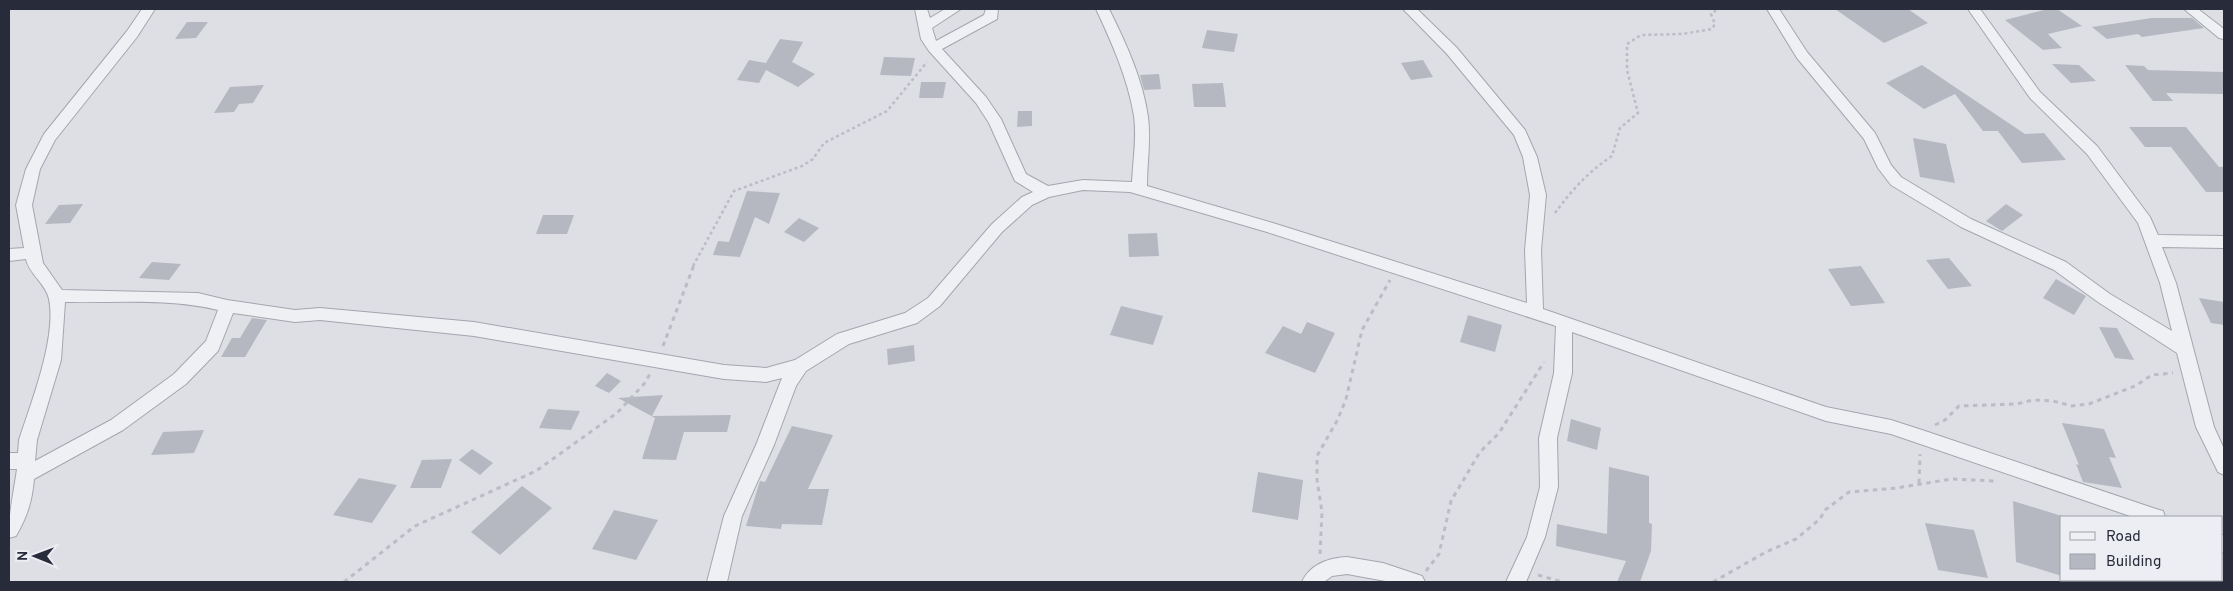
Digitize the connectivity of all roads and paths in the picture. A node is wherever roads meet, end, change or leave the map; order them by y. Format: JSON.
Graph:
{"nodes":[{"id":1,"x":148,"y":9,"type":"edge"},
{"id":2,"x":921,"y":9,"type":"edge"},
{"id":3,"x":954,"y":9,"type":"edge"},
{"id":4,"x":992,"y":9,"type":"edge"},
{"id":5,"x":1103,"y":9,"type":"edge"},
{"id":6,"x":1410,"y":9,"type":"edge"},
{"id":7,"x":1718,"y":9,"type":"edge"},
{"id":8,"x":1773,"y":9,"type":"edge"},
{"id":9,"x":1974,"y":9,"type":"edge"},
{"id":10,"x":2190,"y":9,"type":"edge"},
{"id":11,"x":925,"y":26,"type":"junction"},
{"id":12,"x":2224,"y":34,"type":"edge"},
{"id":13,"x":935,"y":50,"type":"junction"},
{"id":14,"x":1139,"y":189,"type":"junction"},
{"id":15,"x":1046,"y":192,"type":"junction"},
{"id":16,"x":1536,"y":227,"type":"junction"},
{"id":17,"x":2154,"y":241,"type":"junction"},
{"id":18,"x":2224,"y":242,"type":"edge"},
{"id":19,"x":31,"y":253,"type":"junction"},
{"id":20,"x":9,"y":255,"type":"edge"},
{"id":21,"x":1399,"y":269,"type":"junction"},
{"id":22,"x":57,"y":296,"type":"junction"},
{"id":23,"x":227,"y":306,"type":"junction"},
{"id":24,"x":1535,"y":311,"type":"junction"},
{"id":25,"x":1564,"y":322,"type":"junction"},
{"id":26,"x":2186,"y":349,"type":"junction"},
{"id":27,"x":1546,"y":358,"type":"dead end"},
{"id":28,"x":659,"y":360,"type":"junction"},
{"id":29,"x":800,"y":366,"type":"junction"},
{"id":30,"x":2193,"y":377,"type":"junction"},
{"id":31,"x":1925,"y":438,"type":"junction"},
{"id":32,"x":19,"y":466,"type":"edge"},
{"id":33,"x":2224,"y":467,"type":"edge"},
{"id":34,"x":1999,"y":481,"type":"dead end"},
{"id":35,"x":1919,"y":483,"type":"junction"},
{"id":36,"x":2153,"y":516,"type":"edge"},
{"id":37,"x":9,"y":530,"type":"edge"},
{"id":38,"x":1515,"y":578,"type":"edge"},
{"id":39,"x":1315,"y":579,"type":"edge"},
{"id":40,"x":1411,"y":580,"type":"edge"},
{"id":41,"x":344,"y":582,"type":"edge"},
{"id":42,"x":716,"y":582,"type":"edge"},
{"id":43,"x":1562,"y":582,"type":"edge"},
{"id":44,"x":1713,"y":582,"type":"edge"}],
"edges":[{"from":1,"to":19,"type":"street"},
{"from":2,"to":11,"type":"street"},
{"from":3,"to":11,"type":"street"},
{"from":4,"to":13,"type":"street"},
{"from":5,"to":14,"type":"street"},
{"from":6,"to":16,"type":"street"},
{"from":7,"to":16,"type":"path"},
{"from":8,"to":26,"type":"street"},
{"from":9,"to":17,"type":"street"},
{"from":10,"to":12,"type":"street"},
{"from":11,"to":13,"type":"street"},
{"from":13,"to":15,"type":"street"},
{"from":13,"to":28,"type":"path"},
{"from":14,"to":15,"type":"street"},
{"from":14,"to":21,"type":"street"},
{"from":15,"to":29,"type":"street"},
{"from":16,"to":24,"type":"street"},
{"from":17,"to":18,"type":"street"},
{"from":17,"to":26,"type":"street"},
{"from":19,"to":20,"type":"street"},
{"from":19,"to":22,"type":"street"},
{"from":21,"to":24,"type":"street"},
{"from":21,"to":39,"type":"path"},
{"from":22,"to":23,"type":"street"},
{"from":22,"to":32,"type":"street"},
{"from":23,"to":28,"type":"street"},
{"from":23,"to":32,"type":"street"},
{"from":24,"to":25,"type":"street"},
{"from":25,"to":31,"type":"street"},
{"from":25,"to":38,"type":"street"},
{"from":26,"to":30,"type":"street"},
{"from":27,"to":40,"type":"path"},
{"from":28,"to":29,"type":"street"},
{"from":28,"to":41,"type":"path"},
{"from":29,"to":42,"type":"street"},
{"from":30,"to":31,"type":"path"},
{"from":30,"to":33,"type":"street"},
{"from":31,"to":35,"type":"path"},
{"from":31,"to":36,"type":"street"},
{"from":32,"to":37,"type":"street"},
{"from":34,"to":35,"type":"path"},
{"from":35,"to":44,"type":"path"},
{"from":38,"to":43,"type":"path"},
{"from":39,"to":40,"type":"street"}]}
